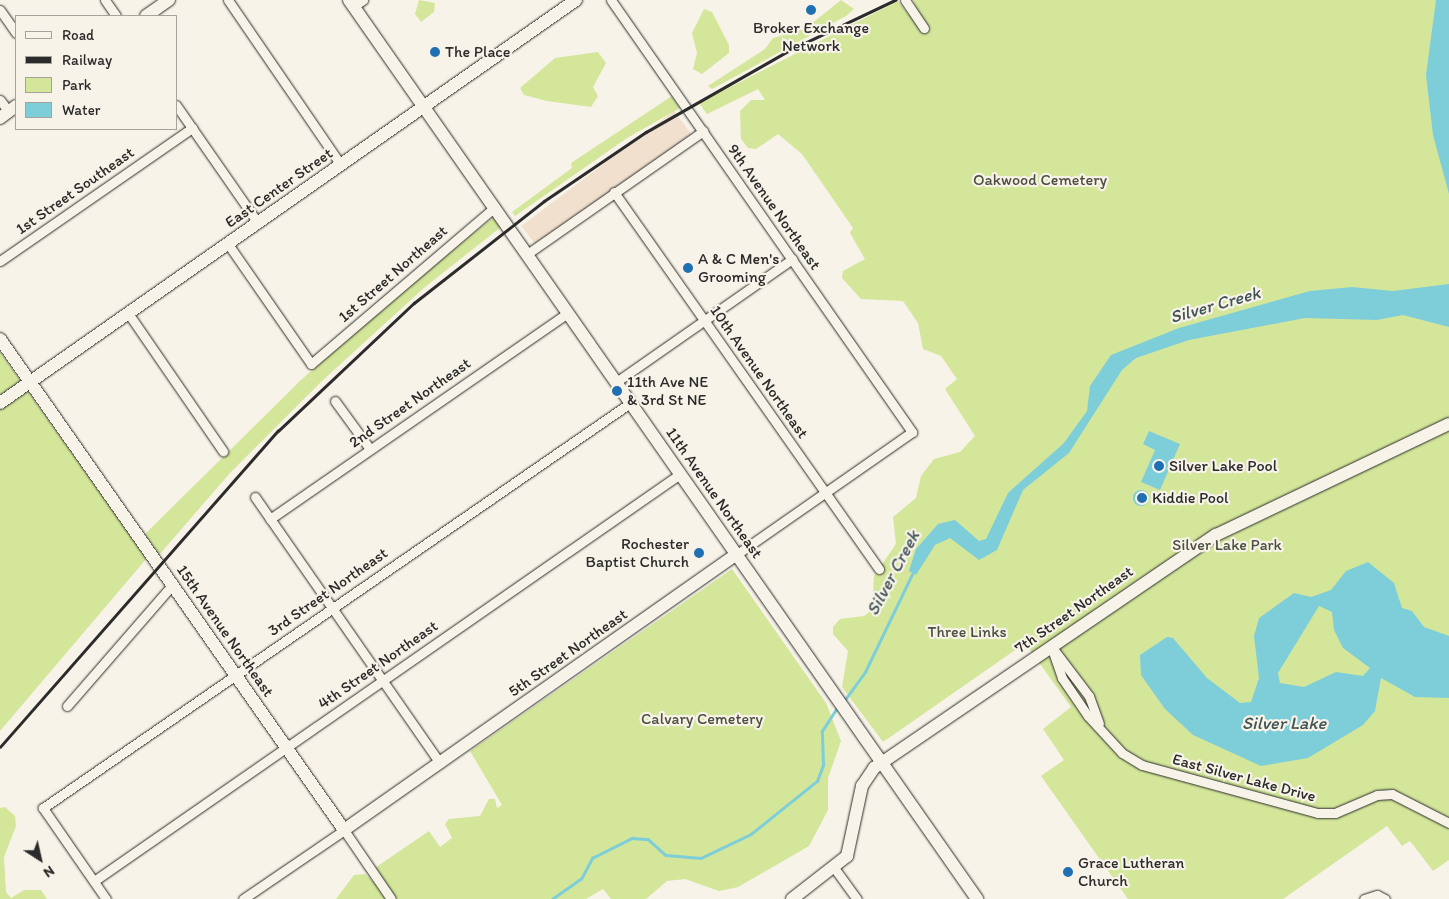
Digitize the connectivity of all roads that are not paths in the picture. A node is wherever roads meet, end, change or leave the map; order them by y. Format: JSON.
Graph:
{"nodes":[{"id":1,"x":105,"y":0,"type":"edge"},
{"id":2,"x":169,"y":0,"type":"edge"},
{"id":3,"x":228,"y":0,"type":"edge"},
{"id":4,"x":576,"y":0,"type":"edge"},
{"id":5,"x":611,"y":0,"type":"edge"},
{"id":6,"x":905,"y":0,"type":"edge"},
{"id":7,"x":356,"y":2,"type":"edge"},
{"id":8,"x":0,"y":10,"type":"edge"},
{"id":9,"x":115,"y":15,"type":"edge"},
{"id":10,"x":147,"y":15,"type":"edge"},
{"id":11,"x":924,"y":28,"type":"dead end"},
{"id":12,"x":15,"y":32,"type":"edge"},
{"id":13,"x":0,"y":100,"type":"edge"},
{"id":14,"x":424,"y":106,"type":"junction"},
{"id":15,"x":178,"y":108,"type":"edge"},
{"id":16,"x":8,"y":112,"type":"edge"},
{"id":17,"x":192,"y":128,"type":"junction"},
{"id":18,"x":703,"y":131,"type":"junction"},
{"id":19,"x":341,"y":165,"type":"junction"},
{"id":20,"x":614,"y":192,"type":"junction"},
{"id":21,"x":495,"y":207,"type":"junction"},
{"id":22,"x":258,"y":223,"type":"junction"},
{"id":23,"x":228,"y":244,"type":"junction"},
{"id":24,"x":527,"y":254,"type":"junction"},
{"id":25,"x":792,"y":260,"type":"junction"},
{"id":26,"x":0,"y":261,"type":"edge"},
{"id":27,"x":128,"y":313,"type":"junction"},
{"id":28,"x":567,"y":313,"type":"junction"},
{"id":29,"x":704,"y":321,"type":"junction"},
{"id":30,"x":0,"y":339,"type":"edge"},
{"id":31,"x":31,"y":382,"type":"junction"},
{"id":32,"x":616,"y":382,"type":"junction"},
{"id":33,"x":335,"y":401,"type":"dead end"},
{"id":34,"x":0,"y":403,"type":"edge"},
{"id":35,"x":630,"y":403,"type":"junction"},
{"id":36,"x":1449,"y":424,"type":"edge"},
{"id":37,"x":912,"y":432,"type":"joint"},
{"id":38,"x":370,"y":449,"type":"junction"},
{"id":39,"x":224,"y":451,"type":"dead end"},
{"id":40,"x":680,"y":474,"type":"junction"},
{"id":41,"x":825,"y":492,"type":"junction"},
{"id":42,"x":255,"y":496,"type":"dead end"},
{"id":43,"x":270,"y":518,"type":"junction"},
{"id":44,"x":737,"y":554,"type":"junction"},
{"id":45,"x":879,"y":569,"type":"dead end"},
{"id":46,"x":172,"y":585,"type":"junction"},
{"id":47,"x":332,"y":607,"type":"junction"},
{"id":48,"x":1051,"y":646,"type":"junction"},
{"id":49,"x":235,"y":674,"type":"junction"},
{"id":50,"x":383,"y":679,"type":"junction"},
{"id":51,"x":67,"y":706,"type":"dead end"},
{"id":52,"x":287,"y":748,"type":"junction"},
{"id":53,"x":881,"y":762,"type":"junction"},
{"id":54,"x":440,"y":763,"type":"junction"},
{"id":55,"x":1449,"y":823,"type":"edge"},
{"id":56,"x":344,"y":830,"type":"junction"},
{"id":57,"x":835,"y":868,"type":"junction"},
{"id":58,"x":94,"y":881,"type":"junction"},
{"id":59,"x":1381,"y":897,"type":"edge"},
{"id":60,"x":106,"y":899,"type":"edge"},
{"id":61,"x":243,"y":899,"type":"edge"},
{"id":62,"x":391,"y":899,"type":"edge"},
{"id":63,"x":792,"y":899,"type":"edge"},
{"id":64,"x":857,"y":899,"type":"edge"},
{"id":65,"x":977,"y":899,"type":"edge"},
{"id":66,"x":1364,"y":899,"type":"edge"}],
"edges":[{"from":1,"to":9,"type":"street"},
{"from":2,"to":10,"type":"street"},
{"from":3,"to":19,"type":"street"},
{"from":4,"to":14,"type":"street","name":"East Center Street"},
{"from":5,"to":18,"type":"street","name":"9th Avenue Northeast"},
{"from":6,"to":11,"type":"street"},
{"from":7,"to":14,"type":"street","name":"11th Avenue Northeast"},
{"from":8,"to":12,"type":"street"},
{"from":13,"to":16,"type":"street"},
{"from":14,"to":19,"type":"street","name":"East Center Street"},
{"from":14,"to":21,"type":"street","name":"11th Avenue Northeast"},
{"from":15,"to":17,"type":"street"},
{"from":17,"to":22,"type":"street"},
{"from":17,"to":26,"type":"street","name":"1st Street Southeast"},
{"from":18,"to":20,"type":"street"},
{"from":18,"to":25,"type":"street","name":"9th Avenue Northeast"},
{"from":19,"to":22,"type":"street","name":"East Center Street"},
{"from":20,"to":24,"type":"street"},
{"from":20,"to":29,"type":"street","name":"10th Avenue Northeast"},
{"from":21,"to":23,"type":"street","name":"1st Street Northeast"},
{"from":21,"to":24,"type":"street","name":"11th Avenue Northeast"},
{"from":22,"to":23,"type":"street","name":"East Center Street"},
{"from":23,"to":27,"type":"street","name":"East Center Street"},
{"from":24,"to":28,"type":"street","name":"11th Avenue Northeast"},
{"from":25,"to":29,"type":"street"},
{"from":25,"to":37,"type":"street","name":"9th Avenue Northeast"},
{"from":27,"to":31,"type":"street","name":"East Center Street"},
{"from":27,"to":39,"type":"street"},
{"from":28,"to":32,"type":"street","name":"11th Avenue Northeast"},
{"from":28,"to":38,"type":"street","name":"2nd Street Northeast"},
{"from":29,"to":32,"type":"street"},
{"from":29,"to":41,"type":"street","name":"10th Avenue Northeast"},
{"from":30,"to":31,"type":"street","name":"15th Avenue Northeast"},
{"from":31,"to":34,"type":"street","name":"East Center Street"},
{"from":31,"to":46,"type":"street","name":"15th Avenue Northeast"},
{"from":32,"to":35,"type":"street","name":"11th Avenue Northeast"},
{"from":33,"to":38,"type":"street"},
{"from":35,"to":40,"type":"street","name":"11th Avenue Northeast"},
{"from":35,"to":47,"type":"street","name":"3rd Street Northeast"},
{"from":36,"to":48,"type":"street","name":"7th Street Northeast"},
{"from":37,"to":41,"type":"street","name":"5th Street Northeast"},
{"from":38,"to":43,"type":"street","name":"2nd Street Northeast"},
{"from":40,"to":44,"type":"street","name":"11th Avenue Northeast"},
{"from":40,"to":50,"type":"street","name":"4th Street Northeast"},
{"from":41,"to":44,"type":"street","name":"5th Street Northeast"},
{"from":41,"to":45,"type":"street","name":"10th Avenue Northeast"},
{"from":42,"to":43,"type":"street"},
{"from":43,"to":47,"type":"street"},
{"from":44,"to":53,"type":"street","name":"11th Avenue Northeast"},
{"from":44,"to":54,"type":"street","name":"5th Street Northeast"},
{"from":46,"to":49,"type":"street","name":"15th Avenue Northeast"},
{"from":46,"to":51,"type":"street"},
{"from":47,"to":49,"type":"street","name":"3rd Street Northeast"},
{"from":47,"to":50,"type":"street"},
{"from":48,"to":53,"type":"street","name":"7th Street Northeast"},
{"from":48,"to":55,"type":"street","name":"East Silver Lake Drive"},
{"from":49,"to":52,"type":"street","name":"15th Avenue Northeast"},
{"from":49,"to":58,"type":"street","name":"3rd Street Northeast"},
{"from":50,"to":52,"type":"street","name":"4th Street Northeast"},
{"from":50,"to":54,"type":"street"},
{"from":52,"to":56,"type":"street","name":"15th Avenue Northeast"},
{"from":52,"to":58,"type":"street","name":"4th Street Northeast"},
{"from":53,"to":57,"type":"street","name":"7th Street Northeast"},
{"from":53,"to":65,"type":"street","name":"11th Avenue Northeast"},
{"from":54,"to":56,"type":"street","name":"5th Street Northeast"},
{"from":56,"to":61,"type":"street","name":"5th Street Northeast"},
{"from":56,"to":62,"type":"street","name":"15th Avenue Northeast"},
{"from":57,"to":63,"type":"street","name":"7th Street Northeast"},
{"from":57,"to":64,"type":"street"},
{"from":58,"to":60,"type":"street"},
{"from":59,"to":66,"type":"street"}]}
